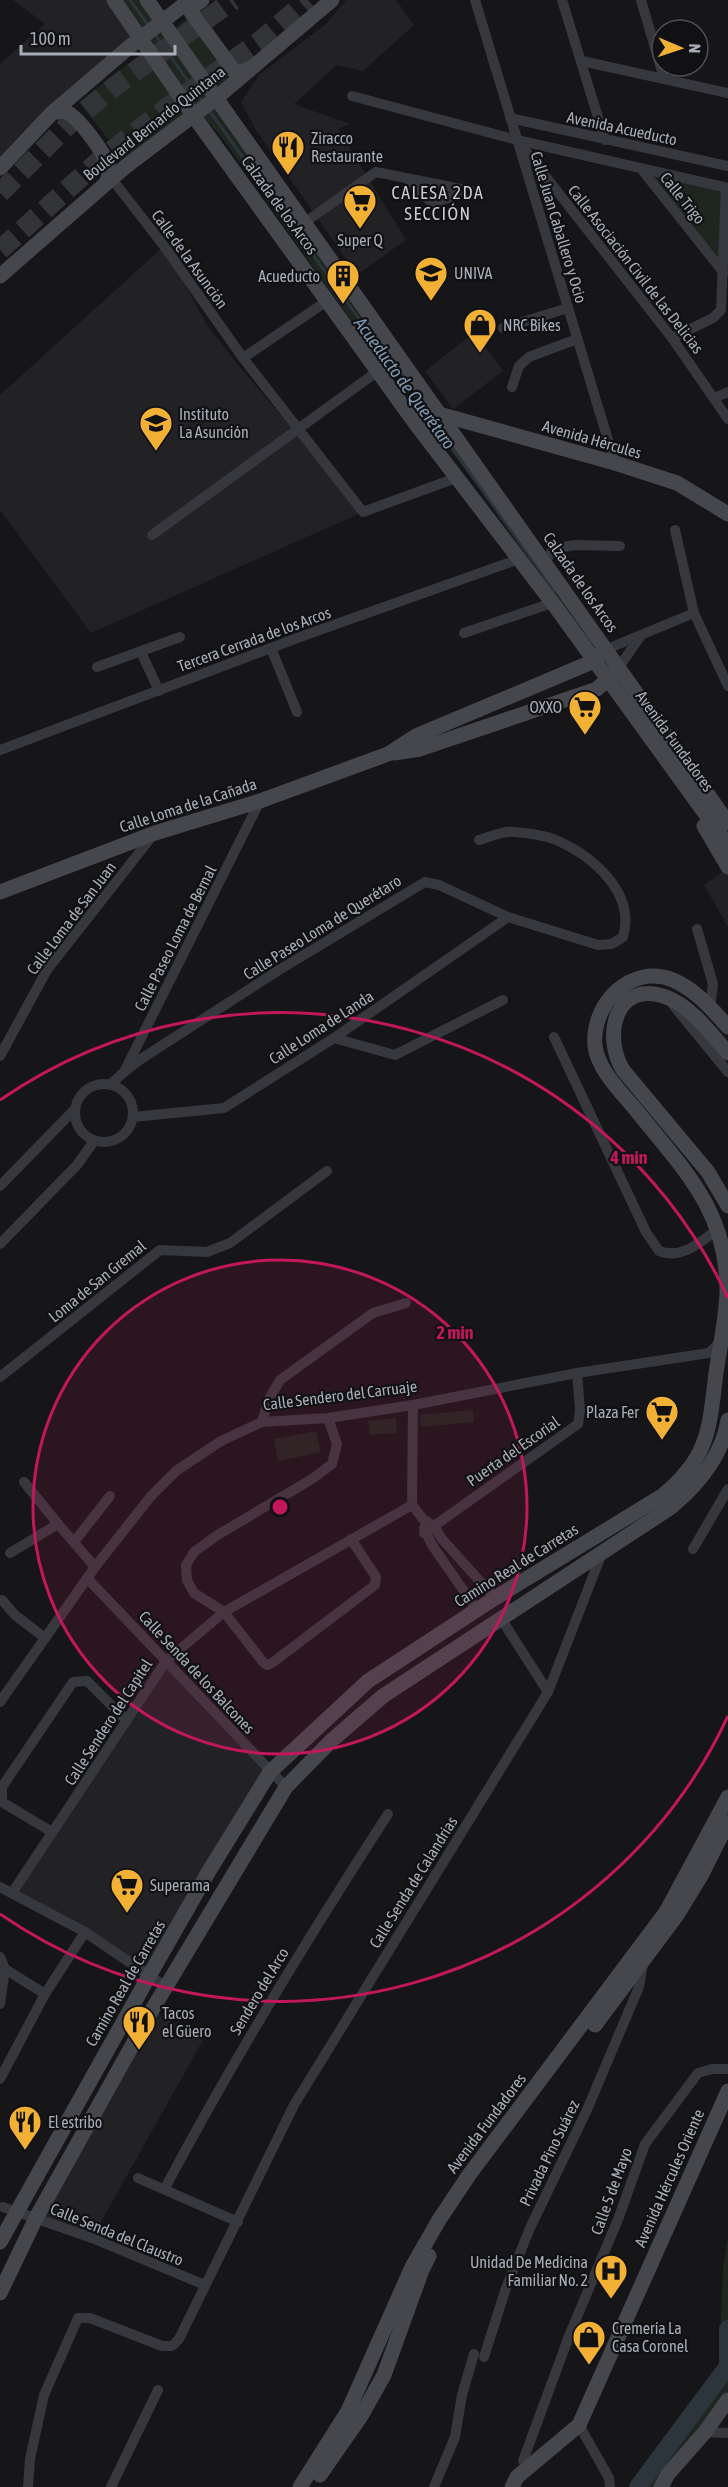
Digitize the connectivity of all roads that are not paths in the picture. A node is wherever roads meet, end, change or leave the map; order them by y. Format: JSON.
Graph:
{"nodes":[{"id":1,"x":114,"y":0,"type":"edge"},
{"id":2,"x":147,"y":0,"type":"edge"},
{"id":3,"x":190,"y":0,"type":"edge"},
{"id":4,"x":202,"y":0,"type":"edge"},
{"id":5,"x":332,"y":0,"type":"edge"},
{"id":6,"x":474,"y":0,"type":"edge"},
{"id":7,"x":562,"y":0,"type":"edge"},
{"id":8,"x":641,"y":0,"type":"edge"},
{"id":9,"x":162,"y":21,"type":"junction"},
{"id":10,"x":650,"y":31,"type":"edge"},
{"id":11,"x":142,"y":38,"type":"junction"},
{"id":12,"x":582,"y":61,"type":"junction"},
{"id":13,"x":256,"y":66,"type":"junction"},
{"id":14,"x":650,"y":75,"type":"edge"},
{"id":15,"x":664,"y":78,"type":"edge"},
{"id":16,"x":728,"y":93,"type":"edge"},
{"id":17,"x":352,"y":96,"type":"dead end"},
{"id":18,"x":215,"y":99,"type":"junction"},
{"id":19,"x":52,"y":113,"type":"junction"},
{"id":20,"x":193,"y":115,"type":"junction"},
{"id":21,"x":510,"y":118,"type":"junction"},
{"id":22,"x":517,"y":140,"type":"junction"},
{"id":23,"x":605,"y":140,"type":"junction"},
{"id":24,"x":728,"y":166,"type":"edge"},
{"id":25,"x":0,"y":168,"type":"edge"},
{"id":26,"x":642,"y":170,"type":"junction"},
{"id":27,"x":408,"y":179,"type":"junction"},
{"id":28,"x":109,"y":181,"type":"junction"},
{"id":29,"x":727,"y":188,"type":"edge"},
{"id":30,"x":304,"y":223,"type":"junction"},
{"id":31,"x":335,"y":268,"type":"junction"},
{"id":32,"x":724,"y":273,"type":"junction"},
{"id":33,"x":0,"y":276,"type":"edge"},
{"id":34,"x":315,"y":284,"type":"junction"},
{"id":35,"x":327,"y":301,"type":"junction"},
{"id":36,"x":568,"y":308,"type":"junction"},
{"id":37,"x":504,"y":328,"type":"dead end"},
{"id":38,"x":672,"y":338,"type":"junction"},
{"id":39,"x":578,"y":339,"type":"junction"},
{"id":40,"x":243,"y":358,"type":"junction"},
{"id":41,"x":378,"y":371,"type":"junction"},
{"id":42,"x":512,"y":387,"type":"dead end"},
{"id":43,"x":728,"y":392,"type":"edge"},
{"id":44,"x":714,"y":398,"type":"junction"},
{"id":45,"x":440,"y":414,"type":"junction"},
{"id":46,"x":728,"y":419,"type":"edge"},
{"id":47,"x":418,"y":427,"type":"junction"},
{"id":48,"x":299,"y":430,"type":"junction"},
{"id":49,"x":615,"y":463,"type":"junction"},
{"id":50,"x":456,"y":478,"type":"junction"},
{"id":51,"x":726,"y":510,"type":"edge"},
{"id":52,"x":675,"y":530,"type":"dead end"},
{"id":53,"x":152,"y":535,"type":"dead end"},
{"id":54,"x":620,"y":546,"type":"dead end"},
{"id":55,"x":519,"y":559,"type":"junction"},
{"id":56,"x":545,"y":562,"type":"junction"},
{"id":57,"x":569,"y":596,"type":"junction"},
{"id":58,"x":554,"y":604,"type":"junction"},
{"id":59,"x":694,"y":614,"type":"junction"},
{"id":60,"x":464,"y":633,"type":"dead end"},
{"id":61,"x":180,"y":637,"type":"dead end"},
{"id":62,"x":640,"y":637,"type":"junction"},
{"id":63,"x":271,"y":648,"type":"junction"},
{"id":64,"x":141,"y":652,"type":"junction"},
{"id":65,"x":612,"y":657,"type":"junction"},
{"id":66,"x":593,"y":659,"type":"junction"},
{"id":67,"x":97,"y":667,"type":"dead end"},
{"id":68,"x":609,"y":680,"type":"junction"},
{"id":69,"x":728,"y":686,"type":"edge"},
{"id":70,"x":159,"y":691,"type":"junction"},
{"id":71,"x":297,"y":712,"type":"dead end"},
{"id":72,"x":646,"y":731,"type":"junction"},
{"id":73,"x":0,"y":750,"type":"edge"},
{"id":74,"x":388,"y":754,"type":"junction"},
{"id":75,"x":260,"y":801,"type":"junction"},
{"id":76,"x":728,"y":823,"type":"edge"},
{"id":77,"x":155,"y":832,"type":"junction"},
{"id":78,"x":479,"y":840,"type":"dead end"},
{"id":79,"x":728,"y":845,"type":"edge"},
{"id":80,"x":728,"y":867,"type":"edge"},
{"id":81,"x":0,"y":892,"type":"edge"},
{"id":82,"x":508,"y":917,"type":"junction"},
{"id":83,"x":697,"y":929,"type":"dead end"},
{"id":84,"x":668,"y":998,"type":"junction"},
{"id":85,"x":503,"y":1000,"type":"dead end"},
{"id":86,"x":710,"y":1007,"type":"junction"},
{"id":87,"x":728,"y":1027,"type":"edge"},
{"id":88,"x":555,"y":1036,"type":"dead end"},
{"id":89,"x":334,"y":1038,"type":"junction"},
{"id":90,"x":728,"y":1053,"type":"edge"},
{"id":91,"x":0,"y":1056,"type":"edge"},
{"id":92,"x":124,"y":1072,"type":"junction"},
{"id":93,"x":728,"y":1072,"type":"edge"},
{"id":94,"x":111,"y":1084,"type":"junction"},
{"id":95,"x":75,"y":1109,"type":"junction"},
{"id":96,"x":133,"y":1117,"type":"junction"},
{"id":97,"x":94,"y":1141,"type":"junction"},
{"id":98,"x":327,"y":1171,"type":"dead end"},
{"id":99,"x":0,"y":1186,"type":"edge"},
{"id":100,"x":728,"y":1206,"type":"edge"},
{"id":101,"x":718,"y":1229,"type":"junction"},
{"id":102,"x":0,"y":1244,"type":"edge"},
{"id":103,"x":406,"y":1303,"type":"dead end"},
{"id":104,"x":725,"y":1337,"type":"edge"},
{"id":105,"x":577,"y":1373,"type":"junction"},
{"id":106,"x":0,"y":1377,"type":"edge"},
{"id":107,"x":413,"y":1405,"type":"junction"},
{"id":108,"x":328,"y":1418,"type":"junction"},
{"id":109,"x":262,"y":1422,"type":"junction"},
{"id":110,"x":727,"y":1428,"type":"edge"},
{"id":111,"x":24,"y":1482,"type":"dead end"},
{"id":112,"x":728,"y":1489,"type":"edge"},
{"id":113,"x":110,"y":1496,"type":"dead end"},
{"id":114,"x":412,"y":1505,"type":"junction"},
{"id":115,"x":58,"y":1524,"type":"junction"},
{"id":116,"x":429,"y":1529,"type":"junction"},
{"id":117,"x":351,"y":1539,"type":"junction"},
{"id":118,"x":74,"y":1542,"type":"junction"},
{"id":119,"x":693,"y":1549,"type":"dead end"},
{"id":120,"x":10,"y":1553,"type":"dead end"},
{"id":121,"x":602,"y":1553,"type":"junction"},
{"id":122,"x":95,"y":1567,"type":"junction"},
{"id":123,"x":87,"y":1578,"type":"junction"},
{"id":124,"x":495,"y":1598,"type":"junction"},
{"id":125,"x":2,"y":1600,"type":"dead end"},
{"id":126,"x":477,"y":1610,"type":"junction"},
{"id":127,"x":224,"y":1612,"type":"junction"},
{"id":128,"x":502,"y":1620,"type":"junction"},
{"id":129,"x":45,"y":1638,"type":"junction"},
{"id":130,"x":166,"y":1661,"type":"junction"},
{"id":131,"x":548,"y":1692,"type":"junction"},
{"id":132,"x":0,"y":1702,"type":"edge"},
{"id":133,"x":127,"y":1721,"type":"junction"},
{"id":134,"x":270,"y":1772,"type":"junction"},
{"id":135,"x":286,"y":1787,"type":"junction"},
{"id":136,"x":728,"y":1797,"type":"edge"},
{"id":137,"x":388,"y":1814,"type":"dead end"},
{"id":138,"x":728,"y":1822,"type":"edge"},
{"id":139,"x":52,"y":1832,"type":"junction"},
{"id":140,"x":0,"y":1887,"type":"edge"},
{"id":141,"x":12,"y":1893,"type":"junction"},
{"id":142,"x":85,"y":1932,"type":"junction"},
{"id":143,"x":0,"y":1957,"type":"edge"},
{"id":144,"x":638,"y":1960,"type":"junction"},
{"id":145,"x":5,"y":1969,"type":"junction"},
{"id":146,"x":149,"y":1976,"type":"junction"},
{"id":147,"x":166,"y":1987,"type":"junction"},
{"id":148,"x":45,"y":1994,"type":"junction"},
{"id":149,"x":0,"y":2004,"type":"edge"},
{"id":150,"x":728,"y":2069,"type":"edge"},
{"id":151,"x":0,"y":2079,"type":"edge"},
{"id":152,"x":728,"y":2091,"type":"edge"},
{"id":153,"x":138,"y":2178,"type":"dead end"},
{"id":154,"x":165,"y":2188,"type":"junction"},
{"id":155,"x":9,"y":2209,"type":"junction"},
{"id":156,"x":36,"y":2218,"type":"junction"},
{"id":157,"x":238,"y":2222,"type":"junction"},
{"id":158,"x":0,"y":2242,"type":"edge"},
{"id":159,"x":205,"y":2285,"type":"junction"},
{"id":160,"x":0,"y":2293,"type":"edge"},
{"id":161,"x":159,"y":2391,"type":"dead end"},
{"id":162,"x":728,"y":2400,"type":"edge"},
{"id":163,"x":579,"y":2426,"type":"junction"},
{"id":164,"x":705,"y":2432,"type":"junction"},
{"id":165,"x":728,"y":2433,"type":"edge"},
{"id":166,"x":522,"y":2462,"type":"dead end"},
{"id":167,"x":28,"y":2487,"type":"edge"},
{"id":168,"x":111,"y":2487,"type":"edge"},
{"id":169,"x":300,"y":2487,"type":"edge"},
{"id":170,"x":312,"y":2487,"type":"edge"},
{"id":171,"x":434,"y":2487,"type":"edge"},
{"id":172,"x":512,"y":2487,"type":"edge"},
{"id":173,"x":610,"y":2487,"type":"edge"},
{"id":174,"x":661,"y":2487,"type":"edge"}],
"edges":[{"from":1,"to":11,"type":"main road","name":"Calzada de los Arcos"},
{"from":2,"to":9,"type":"main road","name":"Calzada de los Arcos"},
{"from":3,"to":9,"type":"main road"},
{"from":4,"to":13,"type":"main road"},
{"from":5,"to":13,"type":"main road","name":"Boulevard Bernardo Quintana"},
{"from":6,"to":21,"type":"street","name":"Calle Juan Caballero y Ocio"},
{"from":7,"to":12,"type":"street"},
{"from":8,"to":10,"type":"street"},
{"from":9,"to":11,"type":"main road"},
{"from":9,"to":18,"type":"main road","name":"Calzada de los Arcos"},
{"from":11,"to":19,"type":"main road"},
{"from":11,"to":20,"type":"main road","name":"Calzada de los Arcos"},
{"from":12,"to":14,"type":"street"},
{"from":12,"to":23,"type":"street"},
{"from":13,"to":18,"type":"main road","name":"Boulevard Bernardo Quintana"},
{"from":15,"to":16,"type":"street"},
{"from":17,"to":22,"type":"street"},
{"from":18,"to":20,"type":"main road","name":"Boulevard Bernardo Quintana"},
{"from":18,"to":30,"type":"main road","name":"Calzada de los Arcos"},
{"from":19,"to":25,"type":"main road"},
{"from":19,"to":28,"type":"main road"},
{"from":20,"to":28,"type":"main road","name":"Boulevard Bernardo Quintana"},
{"from":20,"to":34,"type":"main road","name":"Calzada de los Arcos"},
{"from":21,"to":22,"type":"street","name":"Calle Juan Caballero y Ocio"},
{"from":21,"to":23,"type":"street","name":"Avenida Acueducto"},
{"from":22,"to":26,"type":"street"},
{"from":22,"to":36,"type":"street","name":"Calle Juan Caballero y Ocio"},
{"from":22,"to":38,"type":"street","name":"Calle Asociación Civil de las Delicias"},
{"from":23,"to":24,"type":"street","name":"Avenida Acueducto"},
{"from":26,"to":29,"type":"street"},
{"from":26,"to":32,"type":"street","name":"Calle Trigo"},
{"from":27,"to":27,"type":"street"},
{"from":27,"to":30,"type":"street"},
{"from":28,"to":33,"type":"main road","name":"Boulevard Bernardo Quintana"},
{"from":28,"to":40,"type":"street","name":"Calle de la Asunción"},
{"from":29,"to":32,"type":"street","name":"Calle Trigo"},
{"from":30,"to":31,"type":"main road","name":"Calzada de los Arcos"},
{"from":31,"to":34,"type":"main road"},
{"from":31,"to":45,"type":"main road","name":"Calzada de los Arcos"},
{"from":32,"to":38,"type":"street","name":"Calle Trigo"},
{"from":34,"to":35,"type":"main road","name":"Calzada de los Arcos"},
{"from":35,"to":40,"type":"street"},
{"from":35,"to":41,"type":"main road","name":"Calzada de los Arcos"},
{"from":36,"to":37,"type":"street"},
{"from":36,"to":39,"type":"street","name":"Calle Juan Caballero y Ocio"},
{"from":38,"to":44,"type":"street","name":"Calle Asociación Civil de las Delicias"},
{"from":39,"to":42,"type":"street"},
{"from":39,"to":49,"type":"street","name":"Calle Juan Caballero y Ocio"},
{"from":40,"to":48,"type":"street","name":"Calle de la Asunción"},
{"from":41,"to":47,"type":"main road","name":"Calzada de los Arcos"},
{"from":41,"to":48,"type":"street"},
{"from":43,"to":44,"type":"street"},
{"from":44,"to":46,"type":"street","name":"Calle Asociación Civil de las Delicias"},
{"from":45,"to":47,"type":"main road"},
{"from":45,"to":49,"type":"main road","name":"Avenida Hércules"},
{"from":45,"to":56,"type":"main road","name":"Calzada de los Arcos"},
{"from":47,"to":50,"type":"main road","name":"Calzada de los Arcos"},
{"from":48,"to":50,"type":"street","name":"Calle de la Asunción"},
{"from":48,"to":53,"type":"street"},
{"from":49,"to":51,"type":"main road","name":"Avenida Hércules"},
{"from":50,"to":55,"type":"main road","name":"Calzada de los Arcos"},
{"from":52,"to":59,"type":"street"},
{"from":54,"to":56,"type":"street"},
{"from":55,"to":58,"type":"main road","name":"Calzada de los Arcos"},
{"from":55,"to":63,"type":"street","name":"Tercera Cerrada de los Arcos"},
{"from":56,"to":57,"type":"main road","name":"Calzada de los Arcos"},
{"from":57,"to":58,"type":"main road"},
{"from":57,"to":65,"type":"main road","name":"Calzada de los Arcos"},
{"from":58,"to":60,"type":"street"},
{"from":58,"to":66,"type":"main road","name":"Calzada de los Arcos"},
{"from":59,"to":62,"type":"street"},
{"from":59,"to":69,"type":"street"},
{"from":61,"to":64,"type":"street"},
{"from":62,"to":65,"type":"street"},
{"from":62,"to":65,"type":"street"},
{"from":63,"to":70,"type":"street","name":"Tercera Cerrada de los Arcos"},
{"from":63,"to":71,"type":"street"},
{"from":64,"to":67,"type":"street"},
{"from":64,"to":70,"type":"street"},
{"from":65,"to":66,"type":"main road","name":"Calle Loma de la Cañada"},
{"from":65,"to":68,"type":"main road","name":"Calle Loma de la Cañada"},
{"from":65,"to":76,"type":"main road","name":"Avenida Fundadores"},
{"from":66,"to":68,"type":"main road","name":"Avenida Fundadores"},
{"from":66,"to":74,"type":"main road","name":"Calle Loma de la Cañada"},
{"from":68,"to":72,"type":"main road","name":"Avenida Fundadores"},
{"from":68,"to":74,"type":"main road","name":"Calle Loma de la Cañada"},
{"from":70,"to":73,"type":"street","name":"Tercera Cerrada de los Arcos"},
{"from":72,"to":79,"type":"main road","name":"Avenida Fundadores"},
{"from":72,"to":80,"type":"main road"},
{"from":74,"to":75,"type":"main road","name":"Calle Loma de la Cañada"},
{"from":75,"to":77,"type":"main road","name":"Calle Loma de la Cañada"},
{"from":75,"to":92,"type":"street","name":"Calle Paseo Loma de Bernal"},
{"from":77,"to":81,"type":"main road","name":"Calle Loma de la Cañada"},
{"from":77,"to":91,"type":"street","name":"Calle Loma de San Juan"},
{"from":78,"to":82,"type":"street","name":"Calle Paseo Loma de Querétaro"},
{"from":82,"to":89,"type":"street","name":"Calle Loma de Landa"},
{"from":82,"to":92,"type":"street","name":"Calle Paseo Loma de Querétaro"},
{"from":83,"to":86,"type":"street"},
{"from":84,"to":90,"type":"main road"},
{"from":84,"to":93,"type":"street"},
{"from":84,"to":100,"type":"main road"},
{"from":85,"to":89,"type":"street"},
{"from":86,"to":87,"type":"main road","name":"Camino Real de Carretas"},
{"from":86,"to":101,"type":"main road","name":"Camino Real de Carretas"},
{"from":88,"to":101,"type":"street"},
{"from":89,"to":96,"type":"street","name":"Calle Loma de Landa"},
{"from":92,"to":94,"type":"street","name":"Calle Paseo Loma de Bernal"},
{"from":94,"to":95,"type":"street"},
{"from":94,"to":96,"type":"street"},
{"from":95,"to":97,"type":"street"},
{"from":95,"to":99,"type":"street"},
{"from":96,"to":97,"type":"street"},
{"from":97,"to":102,"type":"street"},
{"from":98,"to":106,"type":"street","name":"Loma de San Gremal"},
{"from":101,"to":104,"type":"main road","name":"Camino Real de Carretas"},
{"from":103,"to":109,"type":"street"},
{"from":104,"to":105,"type":"street","name":"Calle Sendero del Carruaje"},
{"from":104,"to":124,"type":"main road","name":"Camino Real de Carretas"},
{"from":105,"to":107,"type":"street","name":"Calle Sendero del Carruaje"},
{"from":105,"to":116,"type":"street","name":"Puerta del Escorial"},
{"from":107,"to":108,"type":"street","name":"Calle Sendero del Carruaje"},
{"from":107,"to":114,"type":"street"},
{"from":108,"to":109,"type":"street","name":"Calle Sendero del Carruaje"},
{"from":108,"to":127,"type":"street"},
{"from":109,"to":122,"type":"street","name":"Calle Sendero del Carruaje"},
{"from":110,"to":121,"type":"main road"},
{"from":111,"to":115,"type":"street"},
{"from":112,"to":119,"type":"street"},
{"from":113,"to":118,"type":"street"},
{"from":114,"to":116,"type":"street"},
{"from":114,"to":117,"type":"street","name":"Calle Sendero del Capitel"},
{"from":115,"to":118,"type":"street"},
{"from":115,"to":120,"type":"street"},
{"from":116,"to":124,"type":"street"},
{"from":116,"to":126,"type":"street"},
{"from":117,"to":127,"type":"street","name":"Calle Sendero del Capitel"},
{"from":117,"to":127,"type":"street"},
{"from":118,"to":122,"type":"street"},
{"from":121,"to":128,"type":"main road"},
{"from":121,"to":131,"type":"street","name":"Calle Senda de Calandrias"},
{"from":122,"to":123,"type":"street","name":"Calle Sendero del Carruaje"},
{"from":123,"to":129,"type":"street","name":"Calle Sendero del Carruaje"},
{"from":123,"to":130,"type":"street","name":"Calle Senda de los Balcones"},
{"from":124,"to":126,"type":"main road","name":"Camino Real de Carretas"},
{"from":125,"to":129,"type":"street"},
{"from":126,"to":134,"type":"main road","name":"Camino Real de Carretas"},
{"from":127,"to":130,"type":"street","name":"Calle Sendero del Capitel"},
{"from":128,"to":131,"type":"street"},
{"from":128,"to":135,"type":"main road"},
{"from":129,"to":132,"type":"street","name":"Calle Sendero del Carruaje"},
{"from":130,"to":133,"type":"street","name":"Calle Sendero del Capitel"},
{"from":130,"to":134,"type":"street","name":"Calle Senda de los Balcones"},
{"from":131,"to":157,"type":"street","name":"Calle Senda de Calandrias"},
{"from":133,"to":139,"type":"street","name":"Calle Sendero del Capitel"},
{"from":133,"to":139,"type":"street"},
{"from":134,"to":135,"type":"street","name":"Calle Senda de los Balcones"},
{"from":134,"to":146,"type":"main road","name":"Camino Real de Carretas"},
{"from":135,"to":147,"type":"main road"},
{"from":136,"to":144,"type":"main road","name":"Avenida Fundadores"},
{"from":137,"to":154,"type":"street","name":"Sendero del Arco"},
{"from":138,"to":144,"type":"main road","name":"Avenida Fundadores"},
{"from":139,"to":141,"type":"street","name":"Calle Sendero del Capitel"},
{"from":140,"to":141,"type":"street"},
{"from":141,"to":142,"type":"street"},
{"from":142,"to":146,"type":"street"},
{"from":142,"to":148,"type":"street"},
{"from":143,"to":145,"type":"street"},
{"from":144,"to":169,"type":"main road","name":"Avenida Fundadores"},
{"from":144,"to":170,"type":"main road","name":"Avenida Fundadores"},
{"from":144,"to":171,"type":"street","name":"Privada Pino Suárez"},
{"from":145,"to":148,"type":"street"},
{"from":145,"to":149,"type":"street"},
{"from":146,"to":147,"type":"street"},
{"from":146,"to":155,"type":"main road","name":"Camino Real de Carretas"},
{"from":147,"to":156,"type":"main road"},
{"from":148,"to":151,"type":"street"},
{"from":150,"to":166,"type":"street","name":"Calle 5 de Mayo"},
{"from":152,"to":163,"type":"main road","name":"Avenida Hércules Oriente"},
{"from":153,"to":154,"type":"street"},
{"from":154,"to":157,"type":"street"},
{"from":155,"to":156,"type":"street","name":"Calle Senda del Claustro"},
{"from":155,"to":158,"type":"main road","name":"Camino Real de Carretas"},
{"from":156,"to":159,"type":"street","name":"Calle Senda del Claustro"},
{"from":156,"to":160,"type":"main road"},
{"from":157,"to":159,"type":"street","name":"Calle Senda de Calandrias"},
{"from":159,"to":167,"type":"street","name":"Calle Senda de Calandrias"},
{"from":161,"to":168,"type":"street"},
{"from":162,"to":164,"type":"main road"},
{"from":163,"to":172,"type":"main road","name":"Avenida Hércules Oriente"},
{"from":163,"to":173,"type":"street"},
{"from":164,"to":165,"type":"street"},
{"from":164,"to":174,"type":"main road"}]}
